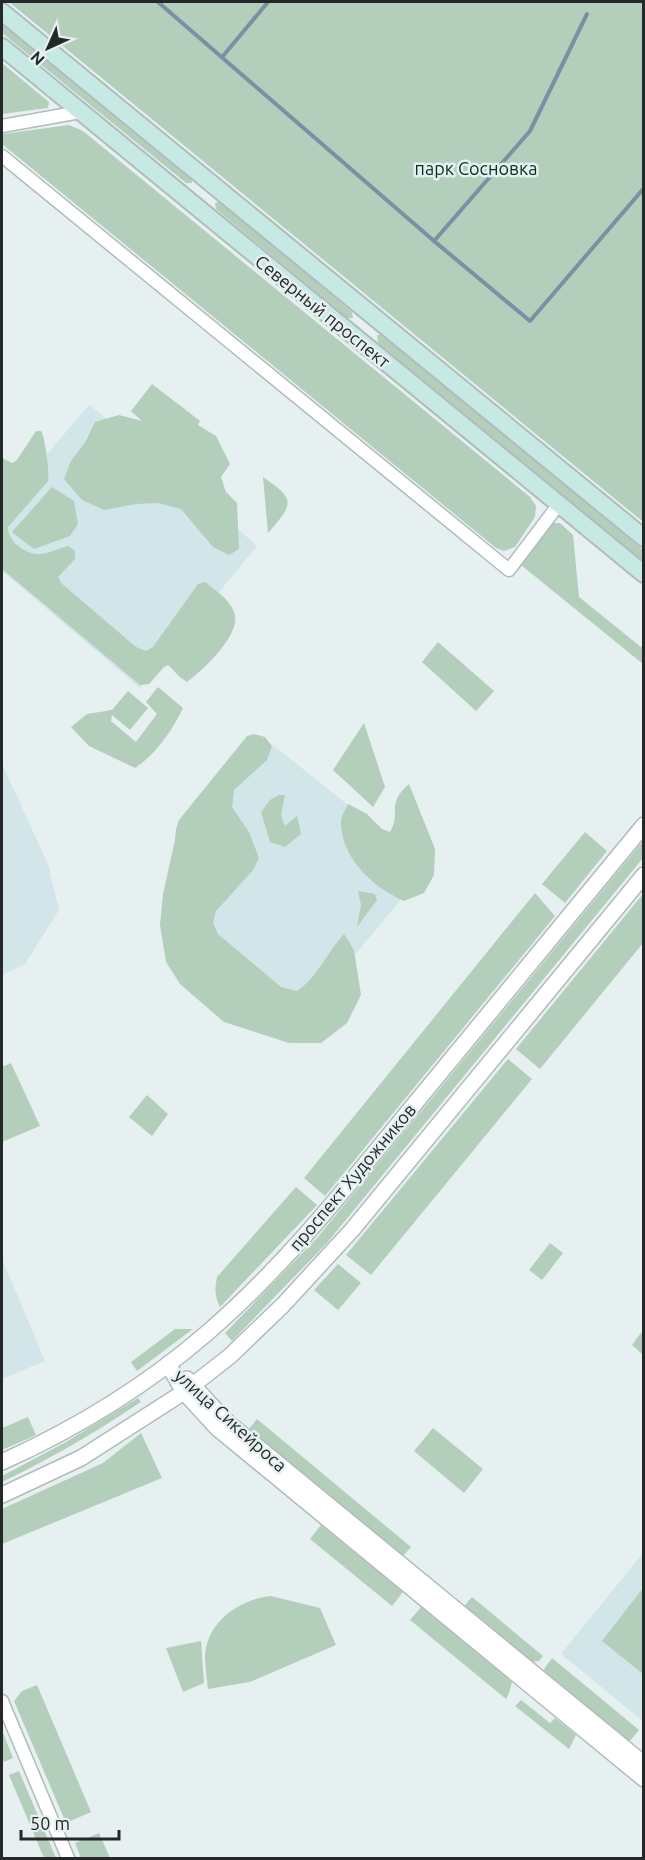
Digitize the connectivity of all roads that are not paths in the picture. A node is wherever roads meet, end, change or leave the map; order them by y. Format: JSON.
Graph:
{"nodes":[{"id":1,"x":2,"y":12,"type":"edge"},
{"id":2,"x":2,"y":47,"type":"edge"},
{"id":3,"x":81,"y":112,"type":"junction"},
{"id":4,"x":2,"y":126,"type":"edge"},
{"id":5,"x":2,"y":156,"type":"edge"},
{"id":6,"x":205,"y":179,"type":"junction"},
{"id":7,"x":188,"y":201,"type":"junction"},
{"id":8,"x":381,"y":323,"type":"junction"},
{"id":9,"x":364,"y":344,"type":"junction"},
{"id":10,"x":559,"y":504,"type":"junction"},
{"id":11,"x":644,"y":538,"type":"edge"},
{"id":12,"x":644,"y":574,"type":"edge"},
{"id":13,"x":644,"y":825,"type":"edge"},
{"id":14,"x":644,"y":875,"type":"edge"},
{"id":15,"x":168,"y":1364,"type":"junction"},
{"id":16,"x":189,"y":1388,"type":"junction"},
{"id":17,"x":2,"y":1462,"type":"edge"},
{"id":18,"x":2,"y":1496,"type":"edge"},
{"id":19,"x":2,"y":1701,"type":"edge"},
{"id":20,"x":644,"y":1764,"type":"edge"},
{"id":21,"x":644,"y":1779,"type":"edge"},
{"id":22,"x":68,"y":1858,"type":"edge"}],
"edges":[{"from":1,"to":6,"type":"main road","name":"Северный проспект"},
{"from":2,"to":3,"type":"main road","name":"Северный проспект"},
{"from":3,"to":4,"type":"street"},
{"from":3,"to":7,"type":"main road","name":"Северный проспект"},
{"from":5,"to":10,"type":"street"},
{"from":6,"to":7,"type":"main road"},
{"from":6,"to":8,"type":"main road","name":"Северный проспект"},
{"from":7,"to":9,"type":"main road","name":"Северный проспект"},
{"from":8,"to":9,"type":"main road"},
{"from":8,"to":11,"type":"main road","name":"Северный проспект"},
{"from":9,"to":10,"type":"main road","name":"Северный проспект"},
{"from":10,"to":12,"type":"main road","name":"Северный проспект"},
{"from":13,"to":15,"type":"street","name":"проспект Художников"},
{"from":14,"to":16,"type":"street","name":"проспект Художников"},
{"from":15,"to":16,"type":"street","name":"улица Сикейроса"},
{"from":15,"to":17,"type":"street","name":"проспект Художников"},
{"from":16,"to":18,"type":"street","name":"проспект Художников"},
{"from":16,"to":20,"type":"street","name":"улица Сикейроса"},
{"from":16,"to":21,"type":"street","name":"улица Сикейроса"},
{"from":19,"to":22,"type":"street"}]}
